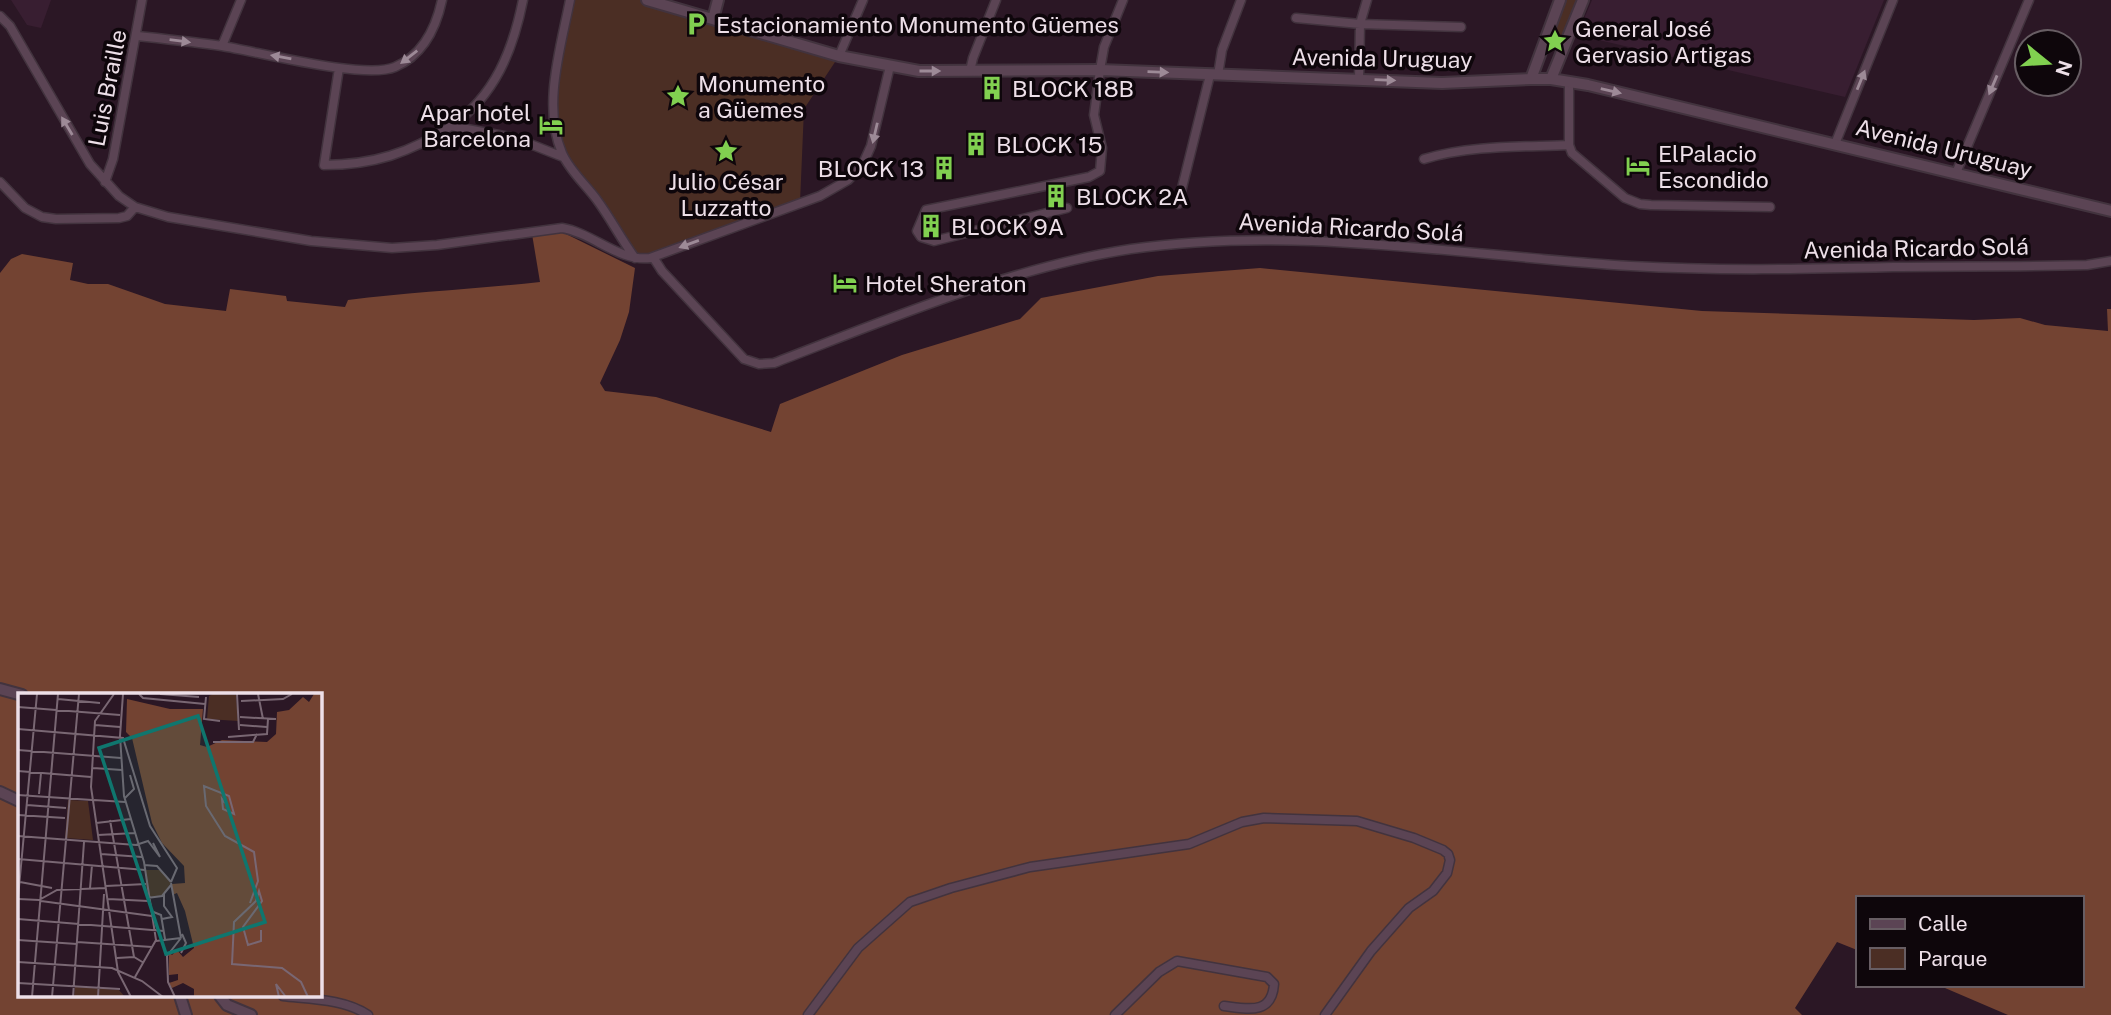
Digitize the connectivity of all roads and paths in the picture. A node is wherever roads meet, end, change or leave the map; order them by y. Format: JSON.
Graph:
{"nodes":[{"id":1,"x":142,"y":0,"type":"edge"},
{"id":2,"x":241,"y":0,"type":"edge"},
{"id":3,"x":442,"y":0,"type":"edge"},
{"id":4,"x":523,"y":0,"type":"edge"},
{"id":5,"x":570,"y":0,"type":"edge"},
{"id":6,"x":647,"y":0,"type":"edge"},
{"id":7,"x":696,"y":0,"type":"edge"},
{"id":8,"x":718,"y":0,"type":"edge"},
{"id":9,"x":863,"y":0,"type":"edge"},
{"id":10,"x":996,"y":0,"type":"edge"},
{"id":11,"x":1124,"y":0,"type":"edge"},
{"id":12,"x":1241,"y":0,"type":"edge"},
{"id":13,"x":1367,"y":0,"type":"edge"},
{"id":14,"x":1559,"y":0,"type":"edge"},
{"id":15,"x":1583,"y":0,"type":"edge"},
{"id":16,"x":1893,"y":0,"type":"edge"},
{"id":17,"x":2029,"y":0,"type":"edge"},
{"id":18,"x":693,"y":13,"type":"junction"},
{"id":19,"x":0,"y":16,"type":"edge"},
{"id":20,"x":1296,"y":18,"type":"dead end"},
{"id":21,"x":713,"y":19,"type":"junction"},
{"id":22,"x":1360,"y":23,"type":"junction"},
{"id":23,"x":1461,"y":27,"type":"dead end"},
{"id":24,"x":137,"y":36,"type":"junction"},
{"id":25,"x":222,"y":46,"type":"junction"},
{"id":26,"x":839,"y":56,"type":"junction"},
{"id":27,"x":890,"y":66,"type":"junction"},
{"id":28,"x":339,"y":68,"type":"junction"},
{"id":29,"x":1100,"y":70,"type":"junction"},
{"id":30,"x":970,"y":71,"type":"junction"},
{"id":31,"x":1214,"y":75,"type":"junction"},
{"id":32,"x":1359,"y":79,"type":"junction"},
{"id":33,"x":1531,"y":79,"type":"junction"},
{"id":34,"x":1551,"y":79,"type":"junction"},
{"id":35,"x":1569,"y":82,"type":"junction"},
{"id":36,"x":451,"y":125,"type":"junction"},
{"id":37,"x":1836,"y":144,"type":"junction"},
{"id":38,"x":1569,"y":145,"type":"junction"},
{"id":39,"x":563,"y":157,"type":"junction"},
{"id":40,"x":1424,"y":159,"type":"dead end"},
{"id":41,"x":1956,"y":173,"type":"junction"},
{"id":42,"x":0,"y":182,"type":"edge"},
{"id":43,"x":105,"y":182,"type":"junction"},
{"id":44,"x":1178,"y":204,"type":"dead end"},
{"id":45,"x":1770,"y":206,"type":"dead end"},
{"id":46,"x":135,"y":207,"type":"junction"},
{"id":47,"x":1067,"y":208,"type":"dead end"},
{"id":48,"x":2111,"y":211,"type":"edge"},
{"id":49,"x":653,"y":257,"type":"junction"},
{"id":50,"x":635,"y":258,"type":"junction"},
{"id":51,"x":2111,"y":261,"type":"edge"},
{"id":52,"x":0,"y":689,"type":"edge"},
{"id":53,"x":18,"y":694,"type":"edge"},
{"id":54,"x":0,"y":792,"type":"edge"},
{"id":55,"x":18,"y":801,"type":"edge"},
{"id":56,"x":181,"y":998,"type":"edge"},
{"id":57,"x":222,"y":998,"type":"edge"},
{"id":58,"x":297,"y":998,"type":"edge"},
{"id":59,"x":1224,"y":1006,"type":"dead end"},
{"id":60,"x":186,"y":1015,"type":"edge"},
{"id":61,"x":251,"y":1015,"type":"edge"},
{"id":62,"x":368,"y":1015,"type":"edge"},
{"id":63,"x":808,"y":1015,"type":"edge"},
{"id":64,"x":1115,"y":1015,"type":"edge"},
{"id":65,"x":1325,"y":1015,"type":"edge"}],
"edges":[{"from":1,"to":24,"type":"street","name":"Luis Braille"},
{"from":2,"to":25,"type":"street"},
{"from":3,"to":28,"type":"street","one_way":true},
{"from":4,"to":36,"type":"street"},
{"from":5,"to":39,"type":"street"},
{"from":6,"to":18,"type":"street","name":"Avenida Uruguay"},
{"from":7,"to":18,"type":"street"},
{"from":8,"to":21,"type":"street"},
{"from":9,"to":26,"type":"street"},
{"from":10,"to":30,"type":"street"},
{"from":11,"to":29,"type":"street"},
{"from":12,"to":31,"type":"street"},
{"from":13,"to":22,"type":"street"},
{"from":14,"to":33,"type":"street"},
{"from":15,"to":34,"type":"street"},
{"from":37,"to":16,"type":"street","one_way":true},
{"from":17,"to":41,"type":"street","one_way":true},
{"from":18,"to":21,"type":"street","name":"Avenida Uruguay"},
{"from":43,"to":19,"type":"street","one_way":true},
{"from":20,"to":22,"type":"street"},
{"from":21,"to":26,"type":"street","name":"Avenida Uruguay"},
{"from":22,"to":23,"type":"street"},
{"from":22,"to":32,"type":"street"},
{"from":24,"to":25,"type":"street","one_way":true},
{"from":24,"to":43,"type":"street","name":"Luis Braille"},
{"from":28,"to":25,"type":"street","one_way":true},
{"from":26,"to":27,"type":"street","name":"Avenida Uruguay"},
{"from":27,"to":30,"type":"street","name":"Avenida Uruguay","one_way":true},
{"from":27,"to":49,"type":"street","one_way":true},
{"from":28,"to":36,"type":"street"},
{"from":29,"to":30,"type":"street","name":"Avenida Uruguay"},
{"from":29,"to":31,"type":"street","name":"Avenida Uruguay","one_way":true},
{"from":29,"to":47,"type":"street"},
{"from":31,"to":32,"type":"street","name":"Avenida Uruguay"},
{"from":31,"to":44,"type":"street"},
{"from":32,"to":33,"type":"street","name":"Avenida Uruguay","one_way":true},
{"from":33,"to":34,"type":"street","name":"Avenida Uruguay"},
{"from":34,"to":35,"type":"street","name":"Avenida Uruguay"},
{"from":35,"to":37,"type":"street","name":"Avenida Uruguay","one_way":true},
{"from":35,"to":38,"type":"street"},
{"from":36,"to":39,"type":"street"},
{"from":37,"to":41,"type":"street","name":"Avenida Uruguay"},
{"from":38,"to":40,"type":"street"},
{"from":38,"to":45,"type":"street"},
{"from":39,"to":50,"type":"street"},
{"from":41,"to":48,"type":"street","name":"Avenida Uruguay"},
{"from":42,"to":46,"type":"street"},
{"from":43,"to":46,"type":"street"},
{"from":46,"to":50,"type":"street"},
{"from":49,"to":50,"type":"street"},
{"from":49,"to":51,"type":"street","name":"Avenida Ricardo Solá"},
{"from":52,"to":53,"type":"street"},
{"from":54,"to":55,"type":"street"},
{"from":56,"to":60,"type":"street"},
{"from":57,"to":61,"type":"street"},
{"from":58,"to":62,"type":"street"},
{"from":59,"to":64,"type":"street"},
{"from":63,"to":65,"type":"street"}]}
